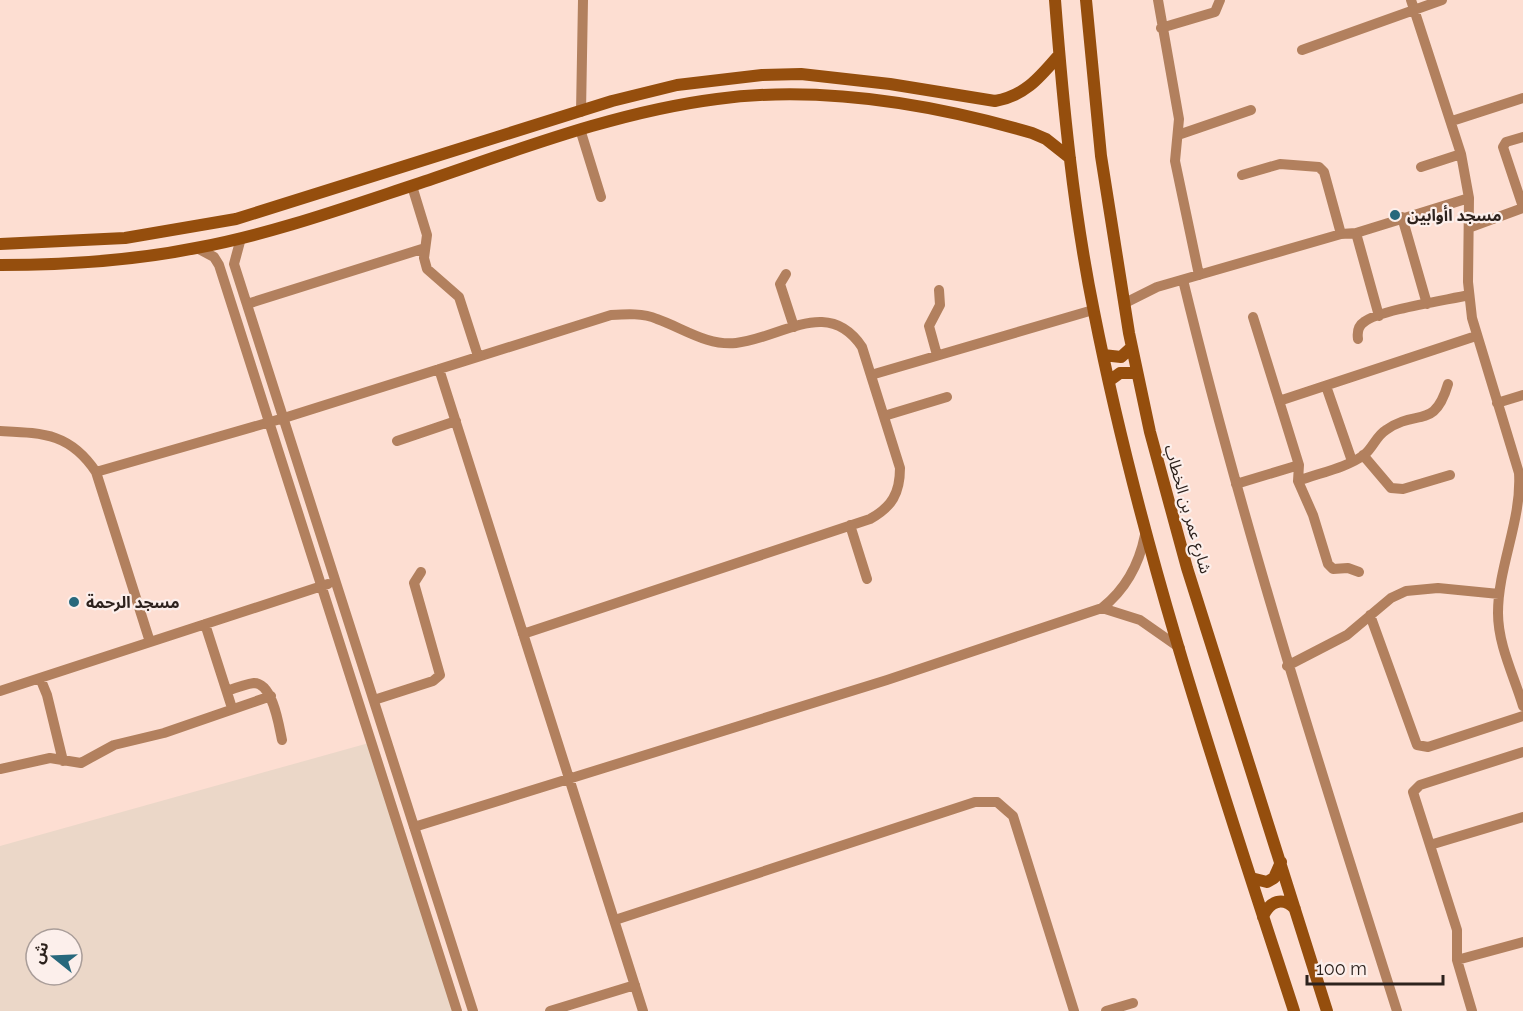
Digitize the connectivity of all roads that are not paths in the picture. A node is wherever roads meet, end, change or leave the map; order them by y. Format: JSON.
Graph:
{"nodes":[{"id":1,"x":583,"y":0,"type":"edge"},
{"id":2,"x":1055,"y":0,"type":"edge"},
{"id":3,"x":1086,"y":0,"type":"edge"},
{"id":4,"x":1158,"y":0,"type":"edge"},
{"id":5,"x":1220,"y":0,"type":"edge"},
{"id":6,"x":1442,"y":0,"type":"edge"},
{"id":7,"x":1413,"y":5,"type":"edge"},
{"id":8,"x":1161,"y":28,"type":"junction"},
{"id":9,"x":1302,"y":50,"type":"dead end"},
{"id":10,"x":1059,"y":55,"type":"junction"},
{"id":11,"x":715,"y":80,"type":"junction"},
{"id":12,"x":718,"y":98,"type":"junction"},
{"id":13,"x":1523,"y":98,"type":"edge"},
{"id":14,"x":1251,"y":110,"type":"dead end"},
{"id":15,"x":580,"y":112,"type":"junction"},
{"id":16,"x":1452,"y":121,"type":"junction"},
{"id":17,"x":580,"y":129,"type":"junction"},
{"id":18,"x":1178,"y":135,"type":"junction"},
{"id":19,"x":1523,"y":137,"type":"edge"},
{"id":20,"x":1461,"y":154,"type":"junction"},
{"id":21,"x":1070,"y":158,"type":"junction"},
{"id":22,"x":1421,"y":167,"type":"dead end"},
{"id":23,"x":1242,"y":175,"type":"dead end"},
{"id":24,"x":356,"y":183,"type":"junction"},
{"id":25,"x":412,"y":186,"type":"junction"},
{"id":26,"x":601,"y":197,"type":"dead end"},
{"id":27,"x":1469,"y":198,"type":"junction"},
{"id":28,"x":363,"y":201,"type":"junction"},
{"id":29,"x":1523,"y":208,"type":"edge"},
{"id":30,"x":1402,"y":217,"type":"junction"},
{"id":31,"x":1471,"y":227,"type":"junction"},
{"id":32,"x":1356,"y":233,"type":"junction"},
{"id":33,"x":1341,"y":234,"type":"junction"},
{"id":34,"x":241,"y":238,"type":"junction"},
{"id":35,"x":83,"y":241,"type":"junction"},
{"id":36,"x":52,"y":243,"type":"junction"},
{"id":37,"x":0,"y":244,"type":"edge"},
{"id":38,"x":197,"y":248,"type":"junction"},
{"id":39,"x":425,"y":248,"type":"junction"},
{"id":40,"x":83,"y":262,"type":"junction"},
{"id":41,"x":52,"y":264,"type":"junction"},
{"id":42,"x":0,"y":265,"type":"edge"},
{"id":43,"x":786,"y":274,"type":"dead end"},
{"id":44,"x":1199,"y":275,"type":"junction"},
{"id":45,"x":1183,"y":280,"type":"junction"},
{"id":46,"x":939,"y":290,"type":"dead end"},
{"id":47,"x":1469,"y":295,"type":"junction"},
{"id":48,"x":1125,"y":303,"type":"junction"},
{"id":49,"x":247,"y":304,"type":"junction"},
{"id":50,"x":1427,"y":304,"type":"junction"},
{"id":51,"x":1093,"y":310,"type":"junction"},
{"id":52,"x":1253,"y":316,"type":"dead end"},
{"id":53,"x":1380,"y":316,"type":"junction"},
{"id":54,"x":794,"y":327,"type":"junction"},
{"id":55,"x":1476,"y":336,"type":"junction"},
{"id":56,"x":1358,"y":339,"type":"dead end"},
{"id":57,"x":1132,"y":347,"type":"junction"},
{"id":58,"x":1103,"y":355,"type":"junction"},
{"id":59,"x":478,"y":356,"type":"junction"},
{"id":60,"x":937,"y":356,"type":"junction"},
{"id":61,"x":439,"y":369,"type":"junction"},
{"id":62,"x":1137,"y":373,"type":"junction"},
{"id":63,"x":871,"y":375,"type":"junction"},
{"id":64,"x":1108,"y":381,"type":"junction"},
{"id":65,"x":1449,"y":384,"type":"dead end"},
{"id":66,"x":1326,"y":386,"type":"junction"},
{"id":67,"x":1523,"y":395,"type":"edge"},
{"id":68,"x":947,"y":397,"type":"dead end"},
{"id":69,"x":1279,"y":401,"type":"junction"},
{"id":70,"x":1497,"y":403,"type":"junction"},
{"id":71,"x":884,"y":416,"type":"junction"},
{"id":72,"x":284,"y":418,"type":"junction"},
{"id":73,"x":456,"y":421,"type":"junction"},
{"id":74,"x":269,"y":422,"type":"junction"},
{"id":75,"x":0,"y":431,"type":"edge"},
{"id":76,"x":398,"y":441,"type":"dead end"},
{"id":77,"x":1363,"y":455,"type":"junction"},
{"id":78,"x":1352,"y":461,"type":"junction"},
{"id":79,"x":1299,"y":465,"type":"junction"},
{"id":80,"x":96,"y":472,"type":"junction"},
{"id":81,"x":1450,"y":475,"type":"dead end"},
{"id":82,"x":1298,"y":481,"type":"junction"},
{"id":83,"x":1236,"y":484,"type":"junction"},
{"id":84,"x":1520,"y":506,"type":"edge"},
{"id":85,"x":850,"y":525,"type":"junction"},
{"id":86,"x":1146,"y":535,"type":"junction"},
{"id":87,"x":421,"y":572,"type":"dead end"},
{"id":88,"x":1359,"y":572,"type":"dead end"},
{"id":89,"x":867,"y":579,"type":"dead end"},
{"id":90,"x":336,"y":582,"type":"junction"},
{"id":91,"x":321,"y":587,"type":"junction"},
{"id":92,"x":1499,"y":594,"type":"junction"},
{"id":93,"x":1102,"y":608,"type":"junction"},
{"id":94,"x":1370,"y":615,"type":"junction"},
{"id":95,"x":206,"y":624,"type":"junction"},
{"id":96,"x":523,"y":634,"type":"junction"},
{"id":97,"x":150,"y":642,"type":"junction"},
{"id":98,"x":1180,"y":648,"type":"junction"},
{"id":99,"x":1287,"y":666,"type":"junction"},
{"id":100,"x":40,"y":678,"type":"junction"},
{"id":101,"x":0,"y":691,"type":"edge"},
{"id":102,"x":227,"y":691,"type":"junction"},
{"id":103,"x":271,"y":696,"type":"junction"},
{"id":104,"x":374,"y":700,"type":"junction"},
{"id":105,"x":1523,"y":706,"type":"edge"},
{"id":106,"x":232,"y":708,"type":"junction"},
{"id":107,"x":1523,"y":716,"type":"edge"},
{"id":108,"x":282,"y":740,"type":"dead end"},
{"id":109,"x":1523,"y":752,"type":"edge"},
{"id":110,"x":63,"y":761,"type":"junction"},
{"id":111,"x":0,"y":769,"type":"edge"},
{"id":112,"x":570,"y":779,"type":"junction"},
{"id":113,"x":1523,"y":817,"type":"edge"},
{"id":114,"x":414,"y":827,"type":"junction"},
{"id":115,"x":1430,"y":845,"type":"junction"},
{"id":116,"x":1281,"y":862,"type":"junction"},
{"id":117,"x":1251,"y":878,"type":"junction"},
{"id":118,"x":1296,"y":910,"type":"junction"},
{"id":119,"x":1263,"y":917,"type":"junction"},
{"id":120,"x":615,"y":920,"type":"junction"},
{"id":121,"x":1523,"y":942,"type":"edge"},
{"id":122,"x":1457,"y":960,"type":"junction"},
{"id":123,"x":635,"y":985,"type":"junction"},
{"id":124,"x":1133,"y":1003,"type":"dead end"},
{"id":125,"x":457,"y":1011,"type":"edge"},
{"id":126,"x":473,"y":1011,"type":"edge"},
{"id":127,"x":550,"y":1011,"type":"edge"},
{"id":128,"x":644,"y":1011,"type":"edge"},
{"id":129,"x":1074,"y":1011,"type":"edge"},
{"id":130,"x":1106,"y":1011,"type":"edge"},
{"id":131,"x":1294,"y":1011,"type":"edge"},
{"id":132,"x":1327,"y":1011,"type":"edge"},
{"id":133,"x":1397,"y":1011,"type":"edge"},
{"id":134,"x":1472,"y":1011,"type":"edge"}],
"edges":[{"from":1,"to":15,"type":"street"},
{"from":2,"to":10,"type":"street"},
{"from":3,"to":48,"type":"street","name":"شارع عمر بن الخطاب"},
{"from":4,"to":8,"type":"street"},
{"from":5,"to":8,"type":"street"},
{"from":6,"to":7,"type":"street"},
{"from":7,"to":9,"type":"street"},
{"from":7,"to":16,"type":"street"},
{"from":8,"to":18,"type":"street"},
{"from":10,"to":11,"type":"street"},
{"from":10,"to":21,"type":"street"},
{"from":11,"to":12,"type":"street"},
{"from":11,"to":15,"type":"street"},
{"from":12,"to":17,"type":"street"},
{"from":12,"to":21,"type":"street"},
{"from":13,"to":16,"type":"street"},
{"from":14,"to":18,"type":"street"},
{"from":15,"to":24,"type":"street"},
{"from":16,"to":20,"type":"street"},
{"from":17,"to":25,"type":"street"},
{"from":17,"to":26,"type":"street"},
{"from":18,"to":44,"type":"street"},
{"from":19,"to":29,"type":"street"},
{"from":20,"to":22,"type":"street"},
{"from":20,"to":27,"type":"street"},
{"from":21,"to":51,"type":"street"},
{"from":23,"to":33,"type":"street"},
{"from":24,"to":28,"type":"street"},
{"from":24,"to":35,"type":"street"},
{"from":25,"to":28,"type":"street"},
{"from":25,"to":39,"type":"street"},
{"from":27,"to":30,"type":"street"},
{"from":27,"to":31,"type":"street"},
{"from":28,"to":34,"type":"street"},
{"from":29,"to":31,"type":"street"},
{"from":30,"to":32,"type":"street"},
{"from":30,"to":50,"type":"street"},
{"from":31,"to":47,"type":"street"},
{"from":32,"to":33,"type":"street"},
{"from":32,"to":53,"type":"street"},
{"from":33,"to":44,"type":"street"},
{"from":34,"to":38,"type":"street"},
{"from":34,"to":49,"type":"street"},
{"from":35,"to":36,"type":"street"},
{"from":35,"to":40,"type":"street"},
{"from":36,"to":37,"type":"street"},
{"from":36,"to":41,"type":"street"},
{"from":38,"to":40,"type":"street"},
{"from":38,"to":74,"type":"street"},
{"from":39,"to":49,"type":"street"},
{"from":39,"to":59,"type":"street"},
{"from":40,"to":41,"type":"street"},
{"from":41,"to":42,"type":"street"},
{"from":43,"to":54,"type":"street"},
{"from":44,"to":45,"type":"street"},
{"from":45,"to":48,"type":"street"},
{"from":45,"to":83,"type":"street"},
{"from":46,"to":60,"type":"street"},
{"from":47,"to":50,"type":"street"},
{"from":47,"to":55,"type":"street"},
{"from":48,"to":57,"type":"street","name":"شارع عمر بن الخطاب"},
{"from":49,"to":72,"type":"street"},
{"from":50,"to":53,"type":"street"},
{"from":51,"to":58,"type":"street"},
{"from":51,"to":60,"type":"street"},
{"from":52,"to":69,"type":"street"},
{"from":53,"to":56,"type":"street"},
{"from":54,"to":59,"type":"street"},
{"from":54,"to":63,"type":"street"},
{"from":55,"to":66,"type":"street"},
{"from":55,"to":70,"type":"street"},
{"from":57,"to":58,"type":"street"},
{"from":57,"to":62,"type":"street","name":"شارع عمر بن الخطاب"},
{"from":58,"to":64,"type":"street"},
{"from":59,"to":61,"type":"street"},
{"from":60,"to":63,"type":"street"},
{"from":61,"to":72,"type":"street"},
{"from":61,"to":73,"type":"street"},
{"from":62,"to":64,"type":"street"},
{"from":62,"to":116,"type":"street","name":"شارع عمر بن الخطاب"},
{"from":63,"to":71,"type":"street"},
{"from":64,"to":86,"type":"street"},
{"from":65,"to":77,"type":"street"},
{"from":66,"to":69,"type":"street"},
{"from":66,"to":78,"type":"street"},
{"from":67,"to":70,"type":"street"},
{"from":68,"to":71,"type":"street"},
{"from":69,"to":79,"type":"street"},
{"from":70,"to":84,"type":"street"},
{"from":71,"to":85,"type":"street"},
{"from":72,"to":74,"type":"street"},
{"from":72,"to":90,"type":"street"},
{"from":73,"to":76,"type":"street"},
{"from":73,"to":96,"type":"street"},
{"from":74,"to":80,"type":"street"},
{"from":74,"to":91,"type":"street"},
{"from":75,"to":80,"type":"street"},
{"from":77,"to":78,"type":"street"},
{"from":77,"to":81,"type":"street"},
{"from":78,"to":82,"type":"street"},
{"from":79,"to":82,"type":"street"},
{"from":79,"to":83,"type":"street"},
{"from":80,"to":97,"type":"street"},
{"from":82,"to":88,"type":"street"},
{"from":83,"to":99,"type":"street"},
{"from":84,"to":92,"type":"street"},
{"from":85,"to":89,"type":"street"},
{"from":85,"to":96,"type":"street"},
{"from":86,"to":93,"type":"street"},
{"from":86,"to":98,"type":"street"},
{"from":87,"to":104,"type":"street"},
{"from":90,"to":91,"type":"street"},
{"from":90,"to":104,"type":"street"},
{"from":91,"to":95,"type":"street"},
{"from":91,"to":125,"type":"street"},
{"from":92,"to":94,"type":"street"},
{"from":92,"to":105,"type":"street"},
{"from":93,"to":98,"type":"street"},
{"from":93,"to":112,"type":"street"},
{"from":94,"to":99,"type":"street"},
{"from":94,"to":107,"type":"street"},
{"from":95,"to":97,"type":"street"},
{"from":95,"to":102,"type":"street"},
{"from":96,"to":112,"type":"street"},
{"from":97,"to":100,"type":"street"},
{"from":98,"to":117,"type":"street"},
{"from":99,"to":133,"type":"street"},
{"from":100,"to":101,"type":"street"},
{"from":100,"to":110,"type":"street"},
{"from":102,"to":103,"type":"street"},
{"from":102,"to":106,"type":"street"},
{"from":103,"to":106,"type":"street"},
{"from":103,"to":108,"type":"street"},
{"from":104,"to":114,"type":"street"},
{"from":106,"to":110,"type":"street"},
{"from":109,"to":115,"type":"street"},
{"from":110,"to":111,"type":"street"},
{"from":112,"to":114,"type":"street"},
{"from":112,"to":120,"type":"street"},
{"from":113,"to":115,"type":"street"},
{"from":114,"to":126,"type":"street"},
{"from":115,"to":122,"type":"street"},
{"from":116,"to":117,"type":"street"},
{"from":116,"to":118,"type":"street","name":"شارع عمر بن الخطاب"},
{"from":117,"to":119,"type":"street"},
{"from":118,"to":119,"type":"street"},
{"from":118,"to":132,"type":"street","name":"شارع عمر بن الخطاب"},
{"from":119,"to":131,"type":"street"},
{"from":120,"to":123,"type":"street"},
{"from":120,"to":129,"type":"street"},
{"from":121,"to":122,"type":"street"},
{"from":122,"to":134,"type":"street"},
{"from":123,"to":127,"type":"street"},
{"from":123,"to":128,"type":"street"},
{"from":124,"to":130,"type":"street"}]}
